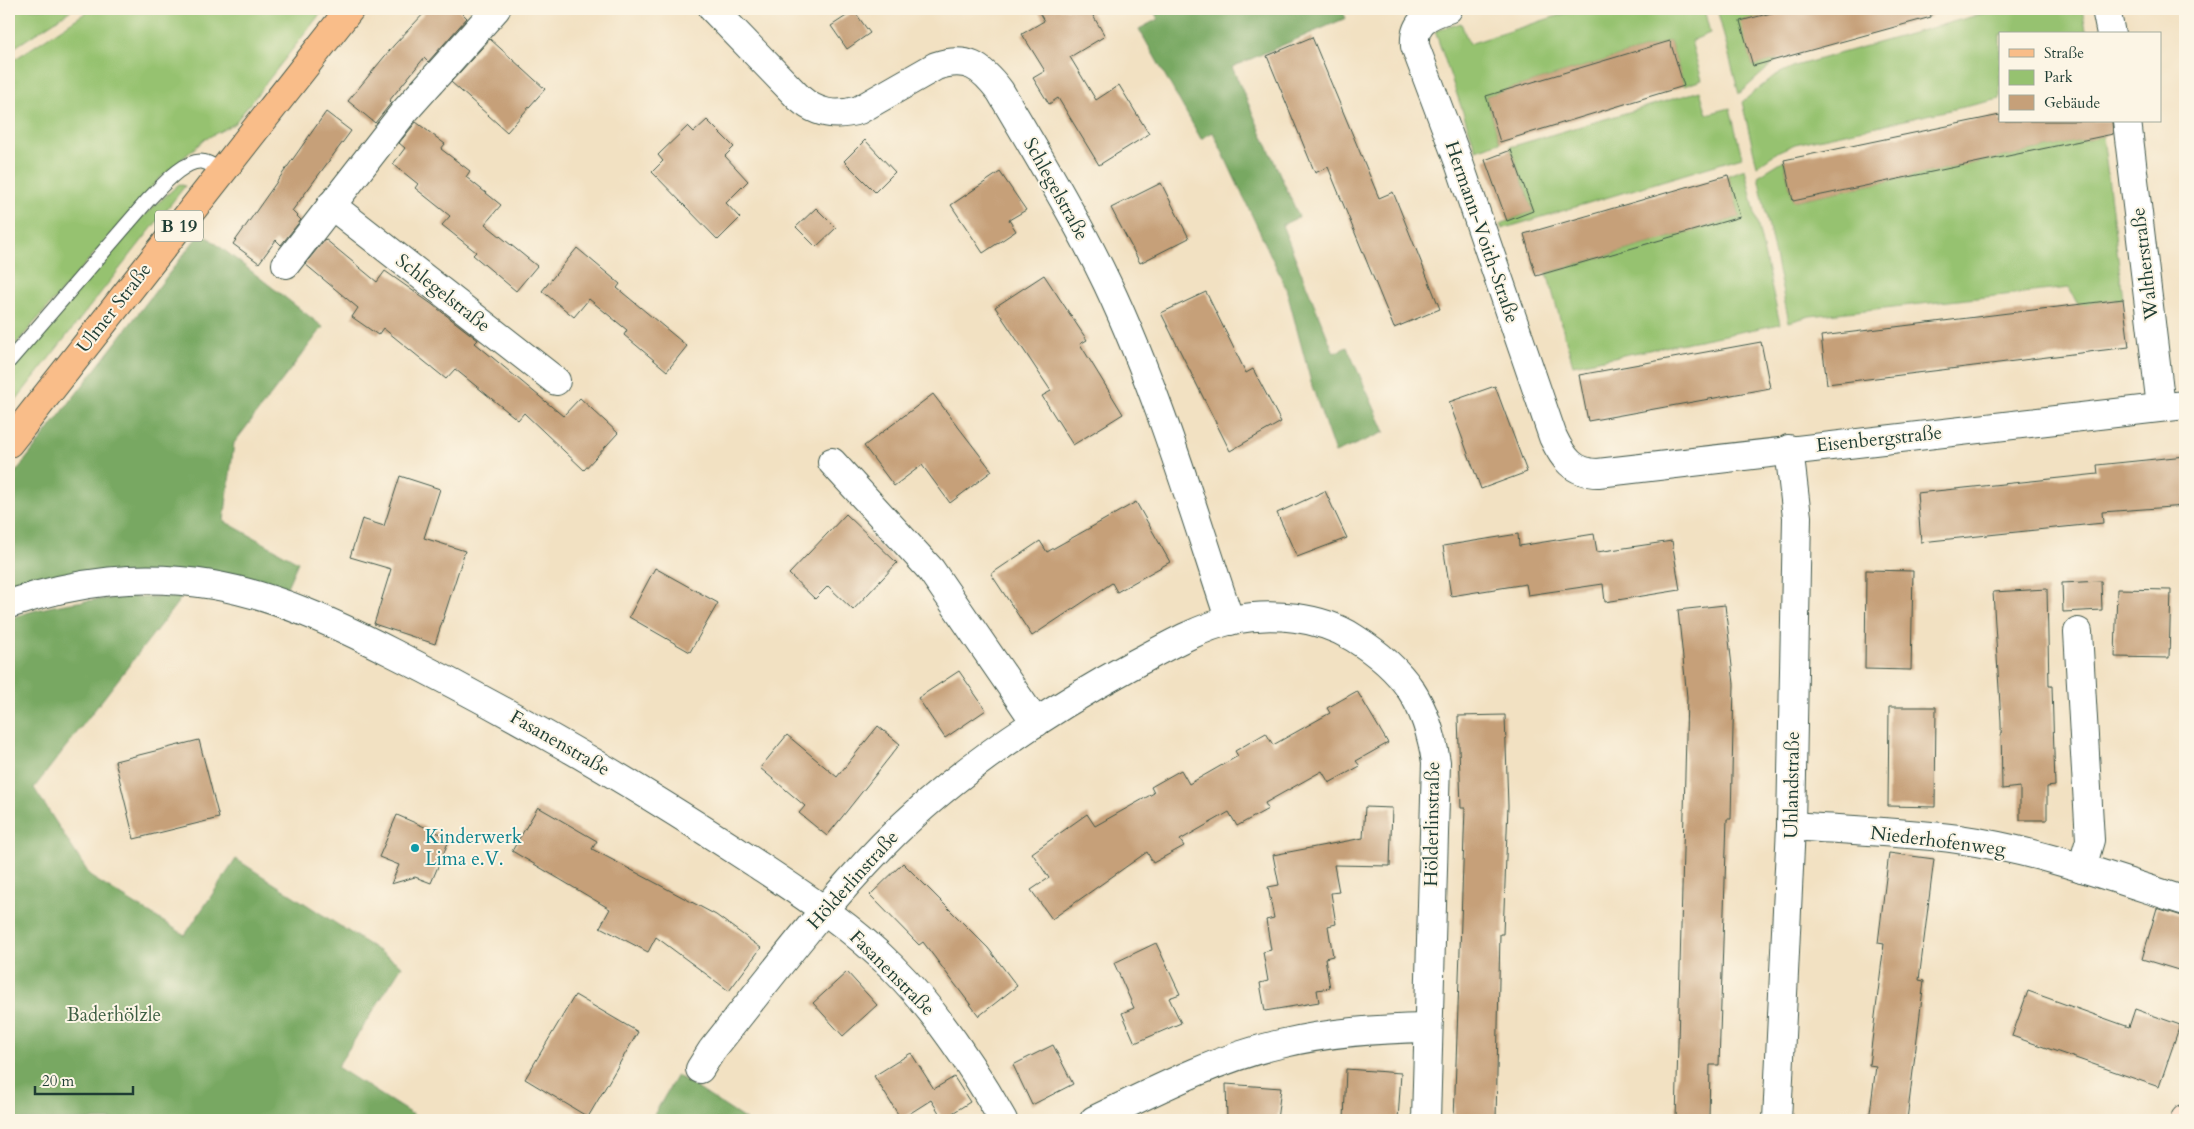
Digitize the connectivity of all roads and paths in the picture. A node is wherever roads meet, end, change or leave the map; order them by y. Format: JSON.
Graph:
{"nodes":[{"id":1,"x":350,"y":9,"type":"edge"},
{"id":2,"x":496,"y":9,"type":"edge"},
{"id":3,"x":713,"y":9,"type":"edge"},
{"id":4,"x":1448,"y":9,"type":"edge"},
{"id":5,"x":2106,"y":9,"type":"edge"},
{"id":6,"x":2111,"y":32,"type":"edge"},
{"id":7,"x":2127,"y":122,"type":"edge"},
{"id":8,"x":222,"y":171,"type":"junction"},
{"id":9,"x":330,"y":205,"type":"junction"},
{"id":10,"x":286,"y":264,"type":"dead end"},
{"id":11,"x":9,"y":361,"type":"edge"},
{"id":12,"x":556,"y":382,"type":"dead end"},
{"id":13,"x":2173,"y":406,"type":"edge"},
{"id":14,"x":9,"y":443,"type":"edge"},
{"id":15,"x":1789,"y":449,"type":"junction"},
{"id":16,"x":832,"y":462,"type":"dead end"},
{"id":17,"x":1574,"y":468,"type":"joint"},
{"id":18,"x":9,"y":604,"type":"edge"},
{"id":19,"x":1230,"y":621,"type":"junction"},
{"id":20,"x":2078,"y":632,"type":"dead end"},
{"id":21,"x":1036,"y":722,"type":"junction"},
{"id":22,"x":1792,"y":826,"type":"junction"},
{"id":23,"x":2082,"y":868,"type":"junction"},
{"id":24,"x":2185,"y":901,"type":"edge"},
{"id":25,"x":824,"y":909,"type":"junction"},
{"id":26,"x":1428,"y":1028,"type":"junction"},
{"id":27,"x":700,"y":1069,"type":"dead end"},
{"id":28,"x":1003,"y":1120,"type":"edge"},
{"id":29,"x":1094,"y":1120,"type":"edge"},
{"id":30,"x":1426,"y":1120,"type":"edge"},
{"id":31,"x":1777,"y":1120,"type":"edge"}],
"edges":[{"from":1,"to":8,"type":"main road","name":"Ulmer Straße","number":"B 19"},
{"from":2,"to":9,"type":"street"},
{"from":3,"to":19,"type":"street","name":"Schlegelstraße"},
{"from":4,"to":17,"type":"street","name":"Hermann-Voith-Straße"},
{"from":5,"to":6,"type":"street"},
{"from":7,"to":13,"type":"street","name":"Waltherstraße"},
{"from":8,"to":11,"type":"lane"},
{"from":8,"to":14,"type":"main road","name":"Ulmer Straße","number":"B 19"},
{"from":9,"to":10,"type":"street"},
{"from":9,"to":12,"type":"street","name":"Schlegelstraße"},
{"from":13,"to":15,"type":"street","name":"Eisenbergstraße"},
{"from":15,"to":17,"type":"street","name":"Eisenbergstraße"},
{"from":15,"to":22,"type":"street","name":"Uhlandstraße"},
{"from":16,"to":21,"type":"street"},
{"from":18,"to":25,"type":"street","name":"Fasanenstraße"},
{"from":19,"to":21,"type":"street","name":"Hölderlinstraße"},
{"from":19,"to":26,"type":"street","name":"Hölderlinstraße"},
{"from":20,"to":23,"type":"street"},
{"from":21,"to":25,"type":"street","name":"Hölderlinstraße"},
{"from":22,"to":23,"type":"street","name":"Niederhofenweg"},
{"from":22,"to":31,"type":"street","name":"Uhlandstraße"},
{"from":23,"to":24,"type":"street","name":"Niederhofenweg"},
{"from":25,"to":27,"type":"street","name":"Hölderlinstraße"},
{"from":25,"to":28,"type":"street","name":"Fasanenstraße"},
{"from":26,"to":29,"type":"street"},
{"from":26,"to":30,"type":"street","name":"Hölderlinstraße"}]}
